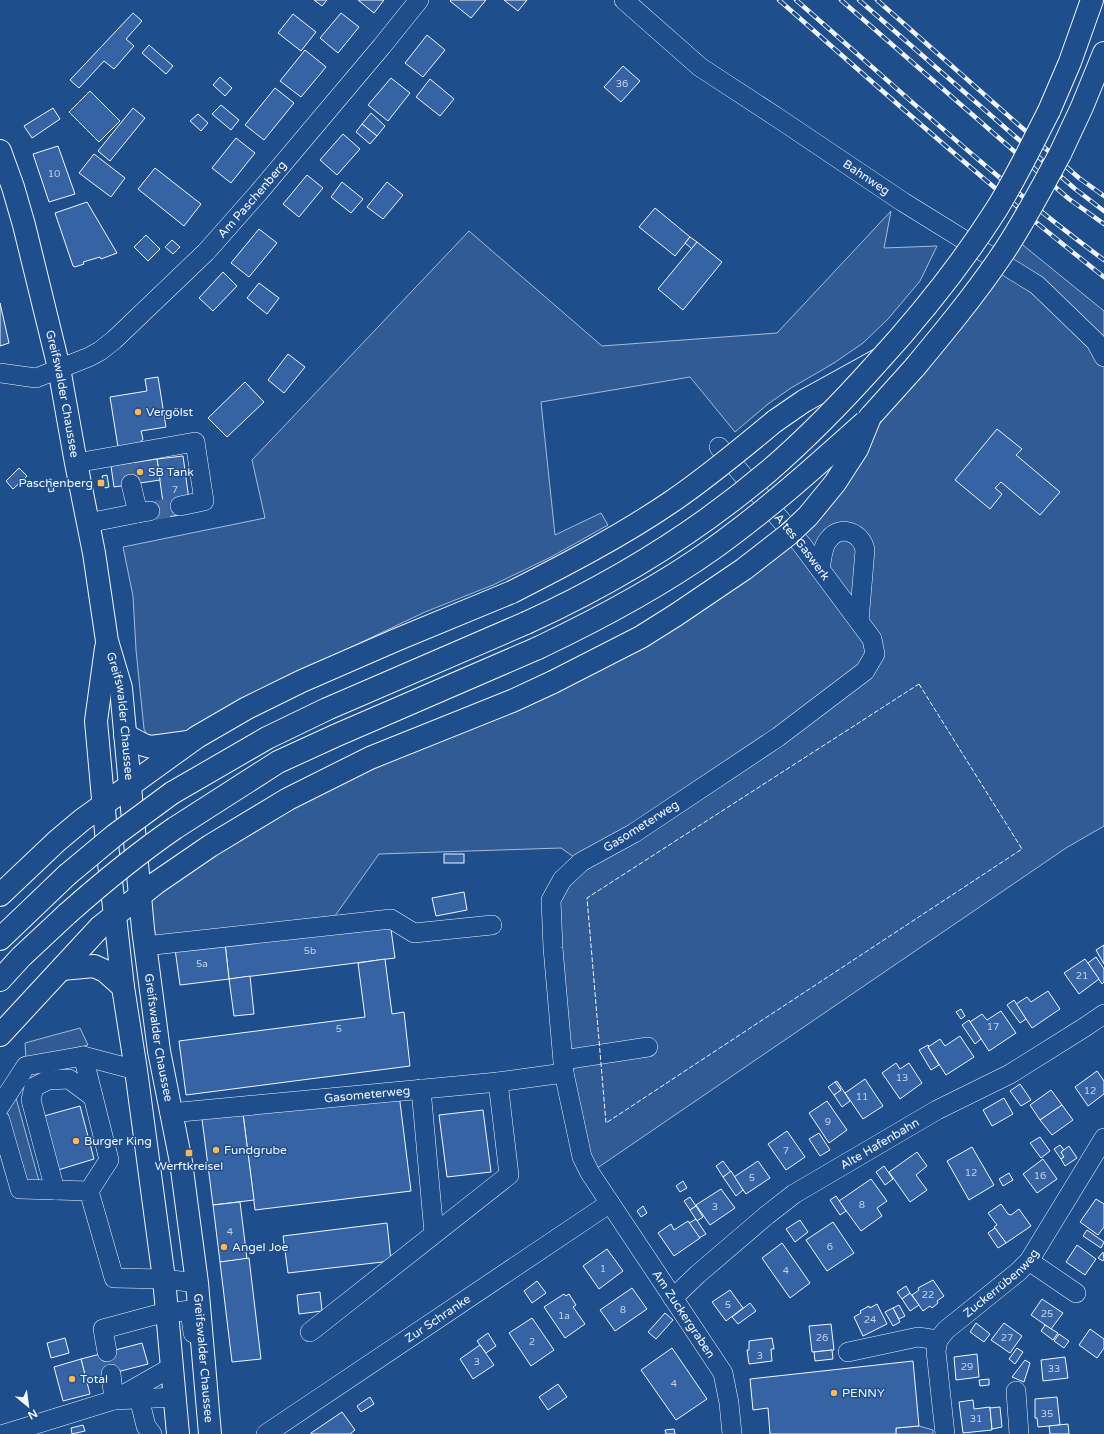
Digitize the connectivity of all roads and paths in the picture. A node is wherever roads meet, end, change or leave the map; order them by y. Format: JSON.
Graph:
{"nodes":[{"id":1,"x":419,"y":0,"type":"edge"},
{"id":2,"x":624,"y":0,"type":"edge"},
{"id":3,"x":1092,"y":0,"type":"edge"},
{"id":4,"x":1104,"y":53,"type":"edge"},
{"id":5,"x":0,"y":151,"type":"edge"},
{"id":6,"x":1104,"y":357,"type":"edge"},
{"id":7,"x":882,"y":358,"type":"junction"},
{"id":8,"x":59,"y":368,"type":"junction"},
{"id":9,"x":0,"y":373,"type":"edge"},
{"id":10,"x":870,"y":417,"type":"junction"},
{"id":11,"x":719,"y":447,"type":"dead end"},
{"id":12,"x":76,"y":463,"type":"junction"},
{"id":13,"x":131,"y":484,"type":"tunnel mouth"},
{"id":14,"x":180,"y":506,"type":"tunnel mouth"},
{"id":15,"x":88,"y":523,"type":"junction"},
{"id":16,"x":820,"y":569,"type":"junction"},
{"id":17,"x":859,"y":622,"type":"junction"},
{"id":18,"x":107,"y":641,"type":"junction"},
{"id":19,"x":875,"y":654,"type":"joint"},
{"id":20,"x":125,"y":735,"type":"junction"},
{"id":21,"x":189,"y":742,"type":"junction"},
{"id":22,"x":130,"y":785,"type":"junction"},
{"id":23,"x":104,"y":805,"type":"junction"},
{"id":24,"x":0,"y":895,"type":"edge"},
{"id":25,"x":140,"y":895,"type":"junction"},
{"id":26,"x":114,"y":915,"type":"junction"},
{"id":27,"x":492,"y":925,"type":"dead end"},
{"id":28,"x":0,"y":939,"type":"edge"},
{"id":29,"x":145,"y":946,"type":"junction"},
{"id":30,"x":62,"y":969,"type":"junction"},
{"id":31,"x":0,"y":980,"type":"edge"},
{"id":32,"x":123,"y":987,"type":"junction"},
{"id":33,"x":1104,"y":1014,"type":"edge"},
{"id":34,"x":0,"y":1035,"type":"edge"},
{"id":35,"x":648,"y":1047,"type":"dead end"},
{"id":36,"x":83,"y":1056,"type":"junction"},
{"id":37,"x":563,"y":1066,"type":"junction"},
{"id":38,"x":136,"y":1070,"type":"junction"},
{"id":39,"x":498,"y":1082,"type":"junction"},
{"id":40,"x":421,"y":1089,"type":"junction"},
{"id":41,"x":93,"y":1097,"type":"junction"},
{"id":42,"x":0,"y":1106,"type":"edge"},
{"id":43,"x":170,"y":1112,"type":"junction"},
{"id":44,"x":0,"y":1120,"type":"edge"},
{"id":45,"x":1104,"y":1138,"type":"edge"},
{"id":46,"x":55,"y":1190,"type":"junction"},
{"id":47,"x":89,"y":1191,"type":"junction"},
{"id":48,"x":610,"y":1203,"type":"junction"},
{"id":49,"x":434,"y":1233,"type":"junction"},
{"id":50,"x":1029,"y":1261,"type":"junction"},
{"id":51,"x":164,"y":1279,"type":"junction"},
{"id":52,"x":197,"y":1283,"type":"junction"},
{"id":53,"x":1076,"y":1293,"type":"dead end"},
{"id":54,"x":673,"y":1298,"type":"junction"},
{"id":55,"x":167,"y":1313,"type":"junction"},
{"id":56,"x":310,"y":1332,"type":"dead end"},
{"id":57,"x":938,"y":1340,"type":"junction"},
{"id":58,"x":107,"y":1352,"type":"dead end"},
{"id":59,"x":848,"y":1352,"type":"dead end"},
{"id":60,"x":203,"y":1357,"type":"junction"},
{"id":61,"x":172,"y":1367,"type":"junction"},
{"id":62,"x":110,"y":1374,"type":"dead end"},
{"id":63,"x":1016,"y":1391,"type":"dead end"},
{"id":64,"x":175,"y":1397,"type":"junction"},
{"id":65,"x":139,"y":1398,"type":"junction"},
{"id":66,"x":114,"y":1400,"type":"junction"},
{"id":67,"x":4,"y":1434,"type":"edge"},
{"id":68,"x":152,"y":1434,"type":"edge"},
{"id":69,"x":178,"y":1434,"type":"edge"},
{"id":70,"x":210,"y":1434,"type":"edge"},
{"id":71,"x":266,"y":1434,"type":"edge"},
{"id":72,"x":732,"y":1434,"type":"edge"},
{"id":73,"x":945,"y":1434,"type":"edge"},
{"id":74,"x":1019,"y":1434,"type":"edge"}],
"edges":[{"from":1,"to":8,"type":"street","name":"Am Paschenberg"},
{"from":2,"to":6,"type":"street","name":"Bahnweg"},
{"from":3,"to":7,"type":"main road","bridge":true},
{"from":4,"to":10,"type":"main road","bridge":true},
{"from":5,"to":8,"type":"main road","name":"Greifswalder Chaussee"},
{"from":7,"to":21,"type":"main road","bridge":true},
{"from":7,"to":28,"type":"main road","bridge":true},
{"from":8,"to":9,"type":"street","name":"Am Paschenberg"},
{"from":8,"to":12,"type":"main road","name":"Greifswalder Chaussee"},
{"from":10,"to":25,"type":"main road","bridge":true},
{"from":10,"to":31,"type":"main road","bridge":true},
{"from":11,"to":16,"type":"street","name":"Altes Gaswerk"},
{"from":12,"to":14,"type":"street"},
{"from":12,"to":15,"type":"main road","name":"Greifswalder Chaussee"},
{"from":13,"to":15,"type":"street"},
{"from":15,"to":18,"type":"main road","name":"Greifswalder Chaussee"},
{"from":16,"to":17,"type":"street","name":"Altes Gaswerk"},
{"from":16,"to":17,"type":"street"},
{"from":17,"to":19,"type":"street","name":"Altes Gaswerk"},
{"from":18,"to":20,"type":"main road","name":"Greifswalder Chaussee"},
{"from":18,"to":23,"type":"main road","name":"Greifswalder Chaussee"},
{"from":19,"to":37,"type":"street","name":"Gasometerweg"},
{"from":20,"to":21,"type":"main road"},
{"from":20,"to":22,"type":"main road","name":"Greifswalder Chaussee"},
{"from":21,"to":22,"type":"main road"},
{"from":22,"to":23,"type":"main road"},
{"from":22,"to":25,"type":"main road","name":"Greifswalder Chaussee"},
{"from":23,"to":24,"type":"main road"},
{"from":23,"to":26,"type":"main road","name":"Greifswalder Chaussee"},
{"from":25,"to":26,"type":"main road"},
{"from":25,"to":29,"type":"main road","name":"Greifswalder Chaussee"},
{"from":26,"to":30,"type":"main road"},
{"from":26,"to":32,"type":"main road","name":"Greifswalder Chaussee"},
{"from":27,"to":29,"type":"street"},
{"from":29,"to":43,"type":"main road","name":"Greifswalder Chaussee"},
{"from":30,"to":32,"type":"main road"},
{"from":30,"to":34,"type":"main road"},
{"from":32,"to":38,"type":"main road","name":"Greifswalder Chaussee"},
{"from":33,"to":54,"type":"street","name":"Alte Hafenbahn"},
{"from":35,"to":37,"type":"street"},
{"from":36,"to":38,"type":"street"},
{"from":36,"to":41,"type":"street"},
{"from":36,"to":42,"type":"street"},
{"from":37,"to":39,"type":"street","name":"Gasometerweg"},
{"from":37,"to":48,"type":"street","name":"Gasometerweg"},
{"from":38,"to":51,"type":"main road","name":"Greifswalder Chaussee"},
{"from":39,"to":40,"type":"street","name":"Gasometerweg"},
{"from":39,"to":49,"type":"street"},
{"from":40,"to":43,"type":"street","name":"Gasometerweg"},
{"from":40,"to":49,"type":"street"},
{"from":41,"to":46,"type":"street"},
{"from":41,"to":47,"type":"street"},
{"from":43,"to":52,"type":"main road","name":"Greifswalder Chaussee"},
{"from":44,"to":46,"type":"street"},
{"from":45,"to":50,"type":"street","name":"Zuckerrübenweg"},
{"from":46,"to":47,"type":"street"},
{"from":47,"to":51,"type":"street"},
{"from":48,"to":54,"type":"street","name":"Am Zuckergraben"},
{"from":48,"to":71,"type":"street","name":"Zur Schranke"},
{"from":49,"to":56,"type":"street"},
{"from":50,"to":53,"type":"street"},
{"from":50,"to":57,"type":"street","name":"Zuckerrübenweg"},
{"from":51,"to":52,"type":"street"},
{"from":51,"to":55,"type":"main road","name":"Greifswalder Chaussee"},
{"from":52,"to":60,"type":"main road","name":"Greifswalder Chaussee"},
{"from":54,"to":72,"type":"street","name":"Am Zuckergraben"},
{"from":55,"to":58,"type":"street"},
{"from":55,"to":60,"type":"street"},
{"from":55,"to":61,"type":"main road","name":"Greifswalder Chaussee"},
{"from":57,"to":59,"type":"street"},
{"from":57,"to":73,"type":"street"},
{"from":60,"to":70,"type":"main road","name":"Greifswalder Chaussee"},
{"from":61,"to":64,"type":"main road","name":"Greifswalder Chaussee"},
{"from":61,"to":66,"type":"street"},
{"from":62,"to":66,"type":"street"},
{"from":63,"to":74,"type":"street"},
{"from":64,"to":65,"type":"street"},
{"from":64,"to":69,"type":"main road","name":"Greifswalder Chaussee"},
{"from":65,"to":66,"type":"street"},
{"from":65,"to":68,"type":"street"},
{"from":66,"to":67,"type":"street"}]}
